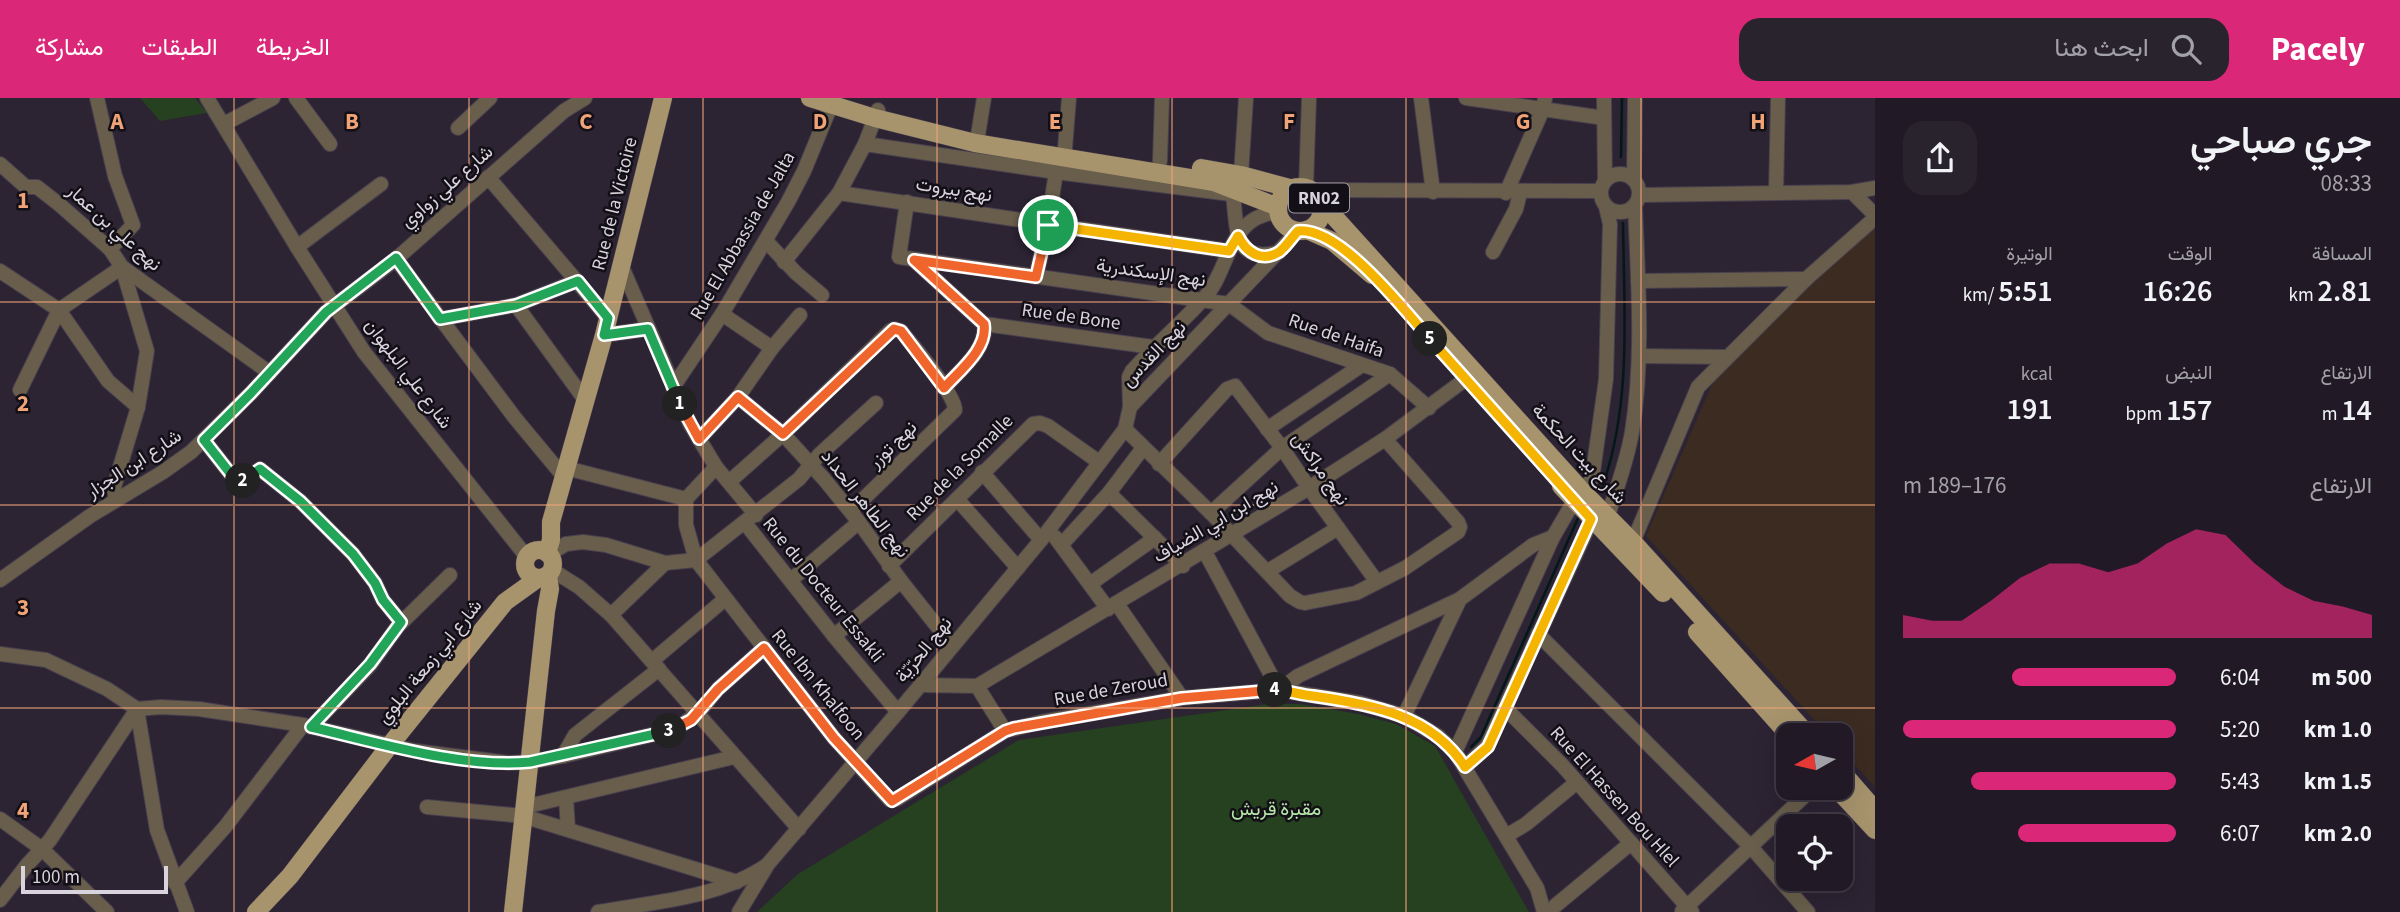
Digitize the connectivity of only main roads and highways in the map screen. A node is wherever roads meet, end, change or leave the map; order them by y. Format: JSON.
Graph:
{"nodes":[{"id":1,"x":663,"y":98,"type":"edge"},
{"id":2,"x":810,"y":98,"type":"edge"},
{"id":3,"x":834,"y":100,"type":"edge"},
{"id":4,"x":876,"y":114,"type":"junction"},
{"id":5,"x":1308,"y":192,"type":"junction"},
{"id":6,"x":1278,"y":209,"type":"junction"},
{"id":7,"x":1302,"y":231,"type":"junction"},
{"id":8,"x":1579,"y":496,"type":"junction"},
{"id":9,"x":1600,"y":517,"type":"junction"},
{"id":10,"x":540,"y":565,"type":"junction"},
{"id":11,"x":1667,"y":589,"type":"junction"},
{"id":12,"x":1767,"y":701,"type":"junction"},
{"id":13,"x":1781,"y":723,"type":"edge"},
{"id":14,"x":1794,"y":723,"type":"edge"},
{"id":15,"x":1853,"y":783,"type":"edge"},
{"id":16,"x":1847,"y":800,"type":"edge"},
{"id":17,"x":1873,"y":804,"type":"edge"},
{"id":18,"x":1875,"y":830,"type":"edge"},
{"id":19,"x":256,"y":912,"type":"edge"},
{"id":20,"x":513,"y":912,"type":"edge"}],
"edges":[{"from":1,"to":10,"type":"main road","name":"Rue de la Victoire"},
{"from":2,"to":3,"type":"main road","name":"شارع بيت الحكمة","number":"RN02"},
{"from":3,"to":4,"type":"main road","name":"شارع بيت الحكمة","number":"RN02"},
{"from":4,"to":5,"type":"main road","name":"شارع بيت الحكمة","number":"RN02"},
{"from":4,"to":6,"type":"main road","name":"شارع بيت الحكمة","number":"RN02"},
{"from":5,"to":6,"type":"main road","number":"RN02"},
{"from":5,"to":7,"type":"main road","number":"RN02"},
{"from":5,"to":8,"type":"main road","name":"شارع بيت الحكمة","number":"RN02"},
{"from":6,"to":7,"type":"main road","name":"شارع بيت الحكمة","number":"RN02"},
{"from":7,"to":8,"type":"main road","name":"شارع بيت الحكمة","number":"RN02"},
{"from":8,"to":9,"type":"main road","name":"شارع بيت الحكمة","number":"RN02"},
{"from":9,"to":11,"type":"main road","name":"شارع بيت الحكمة","number":"RN02"},
{"from":9,"to":11,"type":"main road","name":"شارع بيت الحكمة","number":"RN02"},
{"from":10,"to":19,"type":"main road","name":"شارع ابي زمعة البلوي"},
{"from":10,"to":20,"type":"main road","name":"Rue de la Victoire"},
{"from":11,"to":12,"type":"main road","name":"شارع بيت الحكمة","number":"RN02"},
{"from":12,"to":13,"type":"main road","name":"شارع بيت الحكمة","number":"RN02"},
{"from":12,"to":14,"type":"main road","name":"شارع بيت الحكمة","number":"RN02"},
{"from":15,"to":17,"type":"main road"},
{"from":16,"to":18,"type":"main road"}]}
